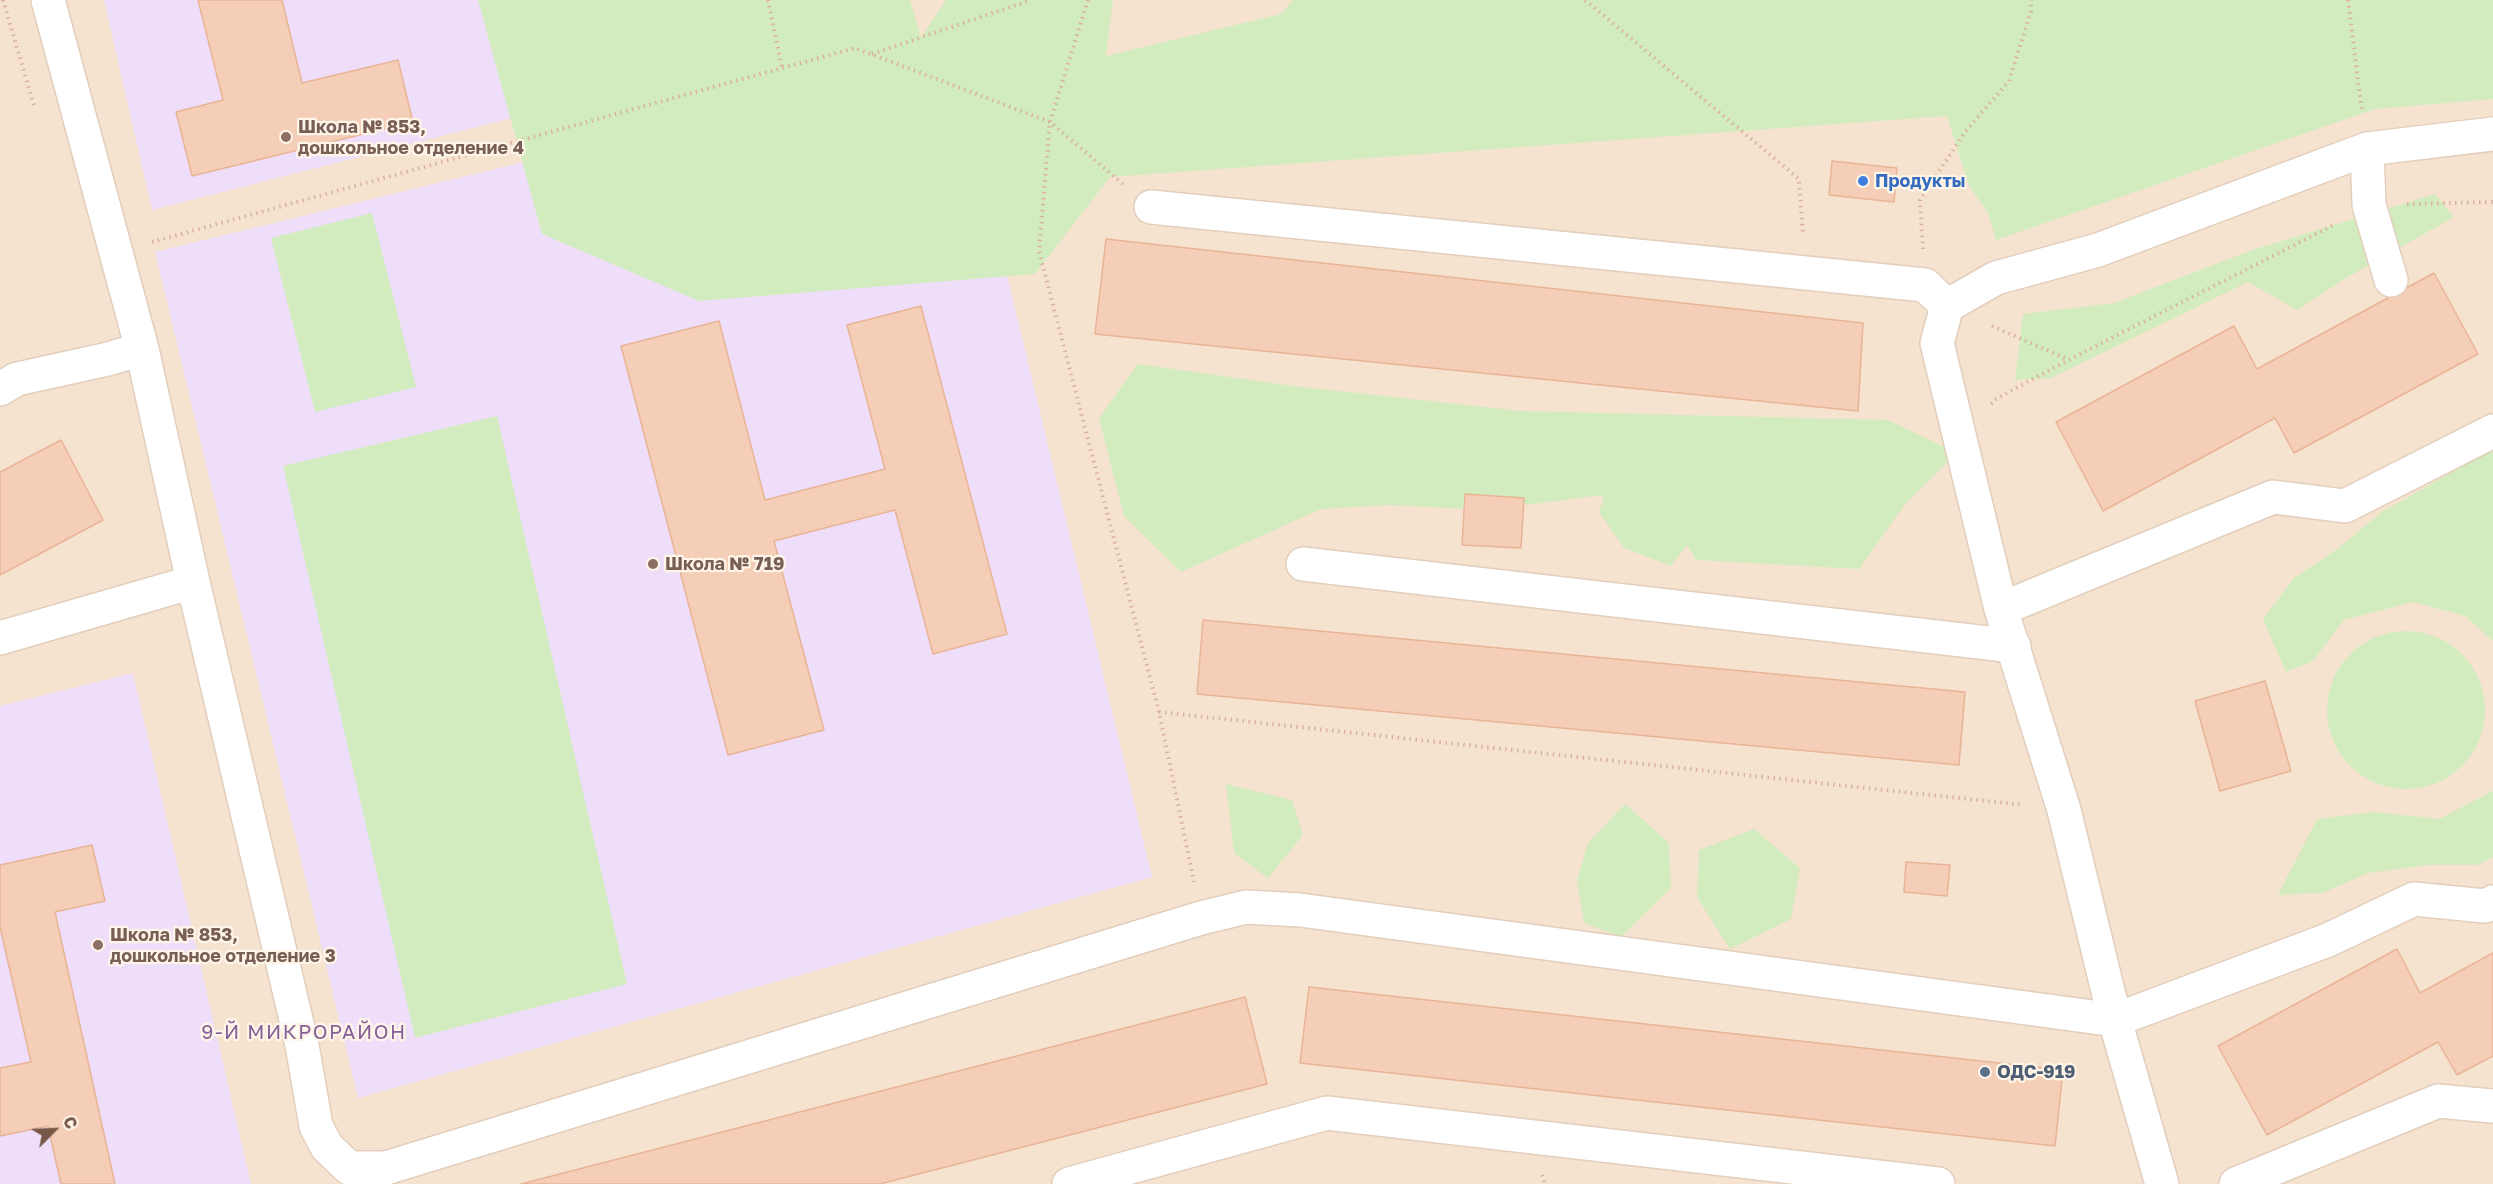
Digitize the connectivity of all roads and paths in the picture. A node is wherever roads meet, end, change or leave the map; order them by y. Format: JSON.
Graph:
{"nodes":[{"id":1,"x":48,"y":0,"type":"edge"},
{"id":2,"x":768,"y":0,"type":"edge"},
{"id":3,"x":1031,"y":0,"type":"edge"},
{"id":4,"x":1089,"y":0,"type":"edge"},
{"id":5,"x":1585,"y":0,"type":"edge"},
{"id":6,"x":2031,"y":0,"type":"edge"},
{"id":7,"x":2348,"y":0,"type":"edge"},
{"id":8,"x":872,"y":54,"type":"junction"},
{"id":9,"x":782,"y":67,"type":"junction"},
{"id":10,"x":1050,"y":122,"type":"junction"},
{"id":11,"x":2492,"y":136,"type":"edge"},
{"id":12,"x":2367,"y":149,"type":"junction"},
{"id":13,"x":2493,"y":202,"type":"edge"},
{"id":14,"x":2370,"y":205,"type":"junction"},
{"id":15,"x":1151,"y":207,"type":"joint"},
{"id":16,"x":115,"y":252,"type":"junction"},
{"id":17,"x":1805,"y":273,"type":"junction"},
{"id":18,"x":2391,"y":280,"type":"dead end"},
{"id":19,"x":1936,"y":295,"type":"junction"},
{"id":20,"x":142,"y":349,"type":"junction"},
{"id":21,"x":2068,"y":360,"type":"junction"},
{"id":22,"x":0,"y":389,"type":"edge"},
{"id":23,"x":1988,"y":407,"type":"dead end"},
{"id":24,"x":2493,"y":430,"type":"edge"},
{"id":25,"x":1303,"y":564,"type":"dead end"},
{"id":26,"x":193,"y":582,"type":"junction"},
{"id":27,"x":2001,"y":609,"type":"junction"},
{"id":28,"x":0,"y":639,"type":"edge"},
{"id":29,"x":2014,"y":646,"type":"junction"},
{"id":30,"x":1160,"y":712,"type":"junction"},
{"id":31,"x":2064,"y":810,"type":"junction"},
{"id":32,"x":2493,"y":902,"type":"edge"},
{"id":33,"x":1201,"y":918,"type":"junction"},
{"id":34,"x":2115,"y":1020,"type":"junction"},
{"id":35,"x":2493,"y":1106,"type":"edge"},
{"id":36,"x":1069,"y":1184,"type":"edge"},
{"id":37,"x":1938,"y":1184,"type":"edge"},
{"id":38,"x":2162,"y":1184,"type":"edge"},
{"id":39,"x":2236,"y":1184,"type":"edge"}],
"edges":[{"from":1,"to":16,"type":"street"},
{"from":2,"to":9,"type":"path"},
{"from":3,"to":8,"type":"path"},
{"from":4,"to":10,"type":"path"},
{"from":5,"to":17,"type":"path"},
{"from":6,"to":19,"type":"path"},
{"from":7,"to":12,"type":"path"},
{"from":8,"to":9,"type":"path"},
{"from":8,"to":10,"type":"path"},
{"from":9,"to":16,"type":"path"},
{"from":10,"to":15,"type":"path"},
{"from":10,"to":30,"type":"path"},
{"from":11,"to":12,"type":"street"},
{"from":12,"to":14,"type":"street"},
{"from":12,"to":19,"type":"street"},
{"from":13,"to":14,"type":"path"},
{"from":14,"to":18,"type":"street"},
{"from":14,"to":21,"type":"path"},
{"from":15,"to":17,"type":"street"},
{"from":16,"to":20,"type":"street"},
{"from":17,"to":19,"type":"street"},
{"from":19,"to":21,"type":"path"},
{"from":19,"to":27,"type":"street"},
{"from":20,"to":22,"type":"street"},
{"from":20,"to":26,"type":"street"},
{"from":21,"to":23,"type":"path"},
{"from":24,"to":27,"type":"street"},
{"from":25,"to":29,"type":"street"},
{"from":26,"to":28,"type":"street"},
{"from":26,"to":33,"type":"street"},
{"from":27,"to":29,"type":"street"},
{"from":29,"to":31,"type":"street"},
{"from":30,"to":31,"type":"path"},
{"from":30,"to":33,"type":"path"},
{"from":31,"to":34,"type":"street"},
{"from":32,"to":34,"type":"street"},
{"from":33,"to":34,"type":"street"},
{"from":34,"to":38,"type":"street"},
{"from":35,"to":39,"type":"street"},
{"from":36,"to":37,"type":"street"}]}
